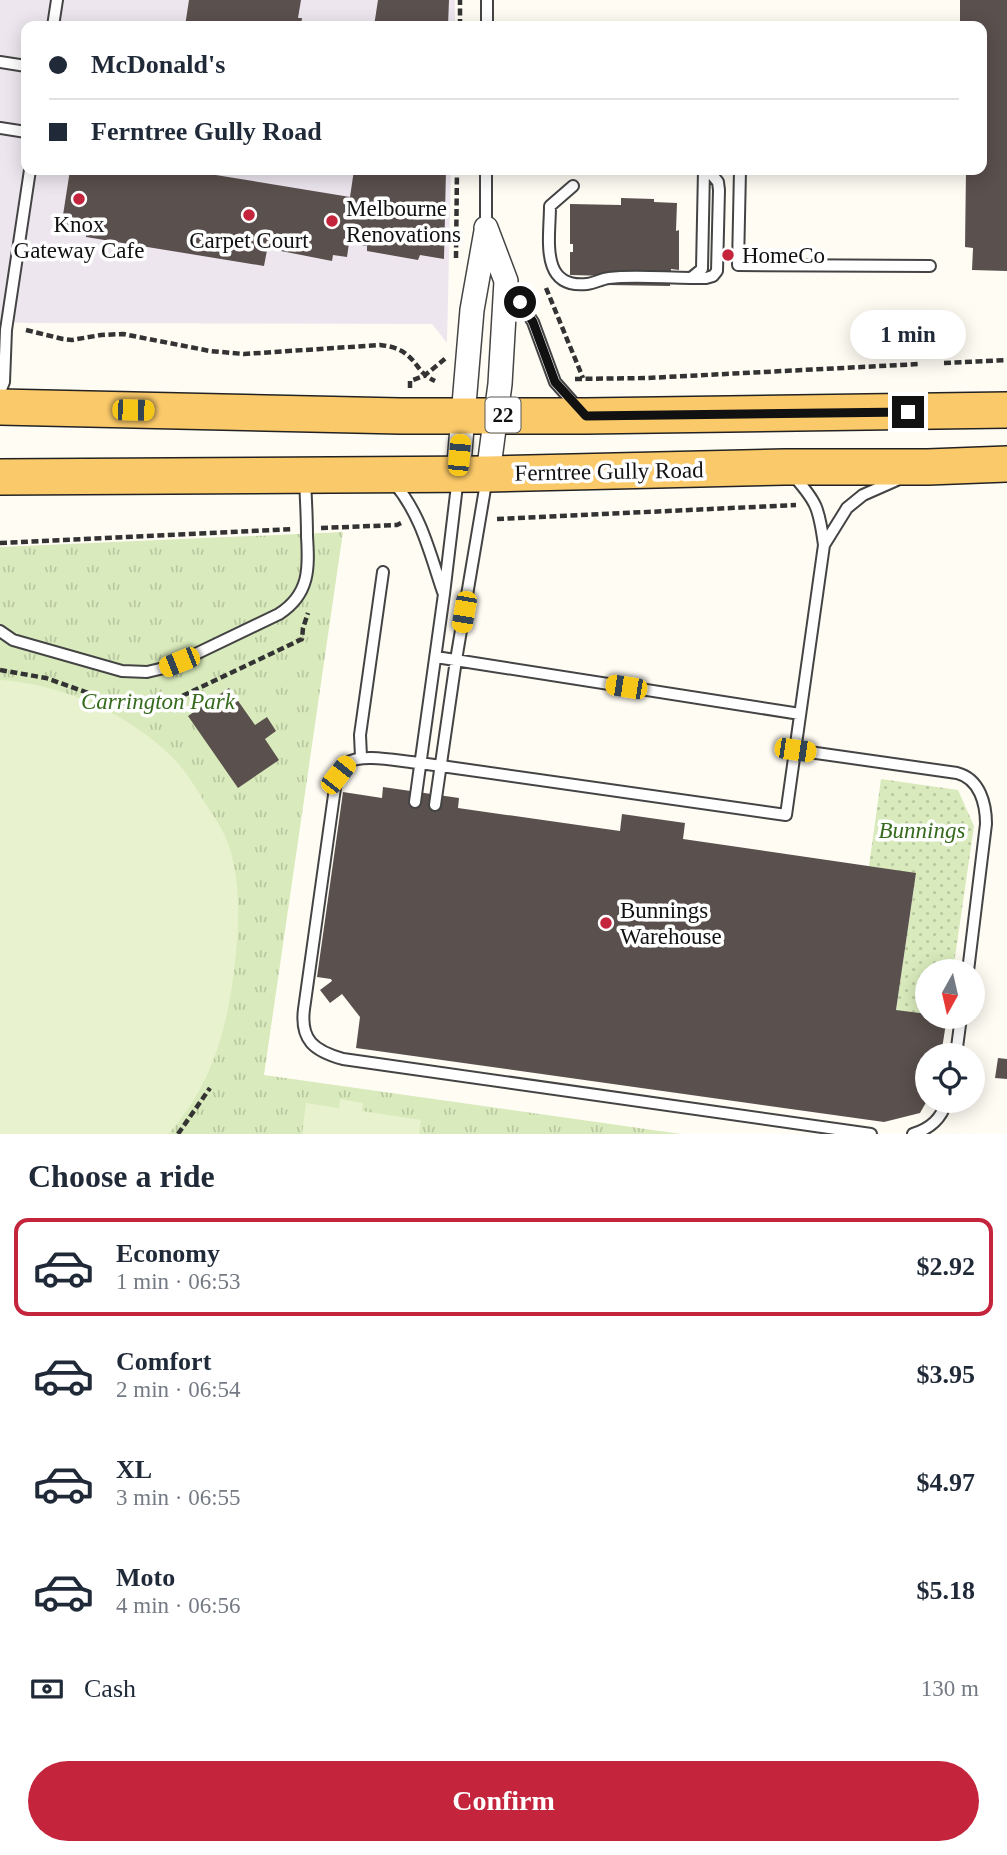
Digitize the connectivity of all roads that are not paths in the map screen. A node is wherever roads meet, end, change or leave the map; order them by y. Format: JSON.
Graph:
{"nodes":[{"id":1,"x":57,"y":0,"type":"edge"},
{"id":2,"x":487,"y":0,"type":"edge"},
{"id":3,"x":54,"y":21,"type":"edge"},
{"id":4,"x":487,"y":21,"type":"edge"},
{"id":5,"x":0,"y":62,"type":"edge"},
{"id":6,"x":21,"y":65,"type":"edge"},
{"id":7,"x":0,"y":128,"type":"edge"},
{"id":8,"x":21,"y":131,"type":"edge"},
{"id":9,"x":29,"y":175,"type":"edge"},
{"id":10,"x":486,"y":175,"type":"edge"},
{"id":11,"x":706,"y":175,"type":"edge"},
{"id":12,"x":740,"y":175,"type":"edge"},
{"id":13,"x":573,"y":186,"type":"dead end"},
{"id":14,"x":486,"y":228,"type":"junction"},
{"id":15,"x":930,"y":266,"type":"dead end"},
{"id":16,"x":506,"y":281,"type":"junction"},
{"id":17,"x":0,"y":392,"type":"edge"},
{"id":18,"x":0,"y":407,"type":"edge"},
{"id":19,"x":1007,"y":410,"type":"edge"},
{"id":20,"x":479,"y":416,"type":"junction"},
{"id":21,"x":586,"y":416,"type":"junction"},
{"id":22,"x":1007,"y":464,"type":"edge"},
{"id":23,"x":786,"y":467,"type":"junction"},
{"id":24,"x":928,"y":467,"type":"junction"},
{"id":25,"x":304,"y":474,"type":"junction"},
{"id":26,"x":387,"y":475,"type":"junction"},
{"id":27,"x":473,"y":475,"type":"junction"},
{"id":28,"x":0,"y":477,"type":"edge"},
{"id":29,"x":824,"y":545,"type":"junction"},
{"id":30,"x":383,"y":572,"type":"dead end"},
{"id":31,"x":444,"y":594,"type":"junction"},
{"id":32,"x":0,"y":631,"type":"edge"},
{"id":33,"x":436,"y":657,"type":"junction"},
{"id":34,"x":456,"y":660,"type":"junction"},
{"id":35,"x":800,"y":714,"type":"junction"},
{"id":36,"x":795,"y":750,"type":"junction"},
{"id":37,"x":361,"y":757,"type":"junction"},
{"id":38,"x":420,"y":763,"type":"junction"},
{"id":39,"x":441,"y":766,"type":"junction"},
{"id":40,"x":415,"y":802,"type":"dead end"},
{"id":41,"x":435,"y":805,"type":"dead end"},
{"id":42,"x":969,"y":959,"type":"edge"},
{"id":43,"x":943,"y":1113,"type":"edge"},
{"id":44,"x":871,"y":1134,"type":"edge"},
{"id":45,"x":913,"y":1134,"type":"edge"}],
"edges":[{"from":1,"to":3,"type":"lane"},
{"from":2,"to":4,"type":"lane"},
{"from":5,"to":6,"type":"lane"},
{"from":7,"to":8,"type":"lane"},
{"from":9,"to":17,"type":"lane"},
{"from":10,"to":14,"type":"lane"},
{"from":11,"to":13,"type":"lane"},
{"from":12,"to":15,"type":"lane"},
{"from":14,"to":16,"type":"street"},
{"from":14,"to":20,"type":"street"},
{"from":16,"to":20,"type":"street"},
{"from":16,"to":21,"type":"lane"},
{"from":18,"to":20,"type":"main road","number":"22"},
{"from":19,"to":21,"type":"main road","number":"22"},
{"from":20,"to":21,"type":"main road","number":"22"},
{"from":20,"to":27,"type":"street"},
{"from":20,"to":27,"type":"street"},
{"from":22,"to":24,"type":"main road","name":"Ferntree Gully Road"},
{"from":23,"to":24,"type":"main road","name":"Ferntree Gully Road"},
{"from":23,"to":27,"type":"main road","name":"Ferntree Gully Road"},
{"from":23,"to":29,"type":"lane"},
{"from":24,"to":29,"type":"lane"},
{"from":25,"to":26,"type":"main road","name":"Ferntree Gully Road"},
{"from":25,"to":28,"type":"main road","name":"Ferntree Gully Road"},
{"from":25,"to":32,"type":"lane"},
{"from":26,"to":27,"type":"main road","name":"Ferntree Gully Road"},
{"from":26,"to":31,"type":"lane"},
{"from":27,"to":31,"type":"lane"},
{"from":27,"to":34,"type":"lane"},
{"from":29,"to":35,"type":"lane"},
{"from":30,"to":37,"type":"lane"},
{"from":31,"to":33,"type":"lane"},
{"from":33,"to":34,"type":"lane"},
{"from":33,"to":38,"type":"lane"},
{"from":34,"to":35,"type":"lane"},
{"from":34,"to":39,"type":"lane"},
{"from":35,"to":36,"type":"lane"},
{"from":36,"to":39,"type":"lane"},
{"from":36,"to":42,"type":"lane"},
{"from":37,"to":38,"type":"lane"},
{"from":37,"to":44,"type":"lane"},
{"from":38,"to":39,"type":"lane"},
{"from":38,"to":40,"type":"lane"},
{"from":39,"to":41,"type":"lane"},
{"from":43,"to":45,"type":"lane"}]}
